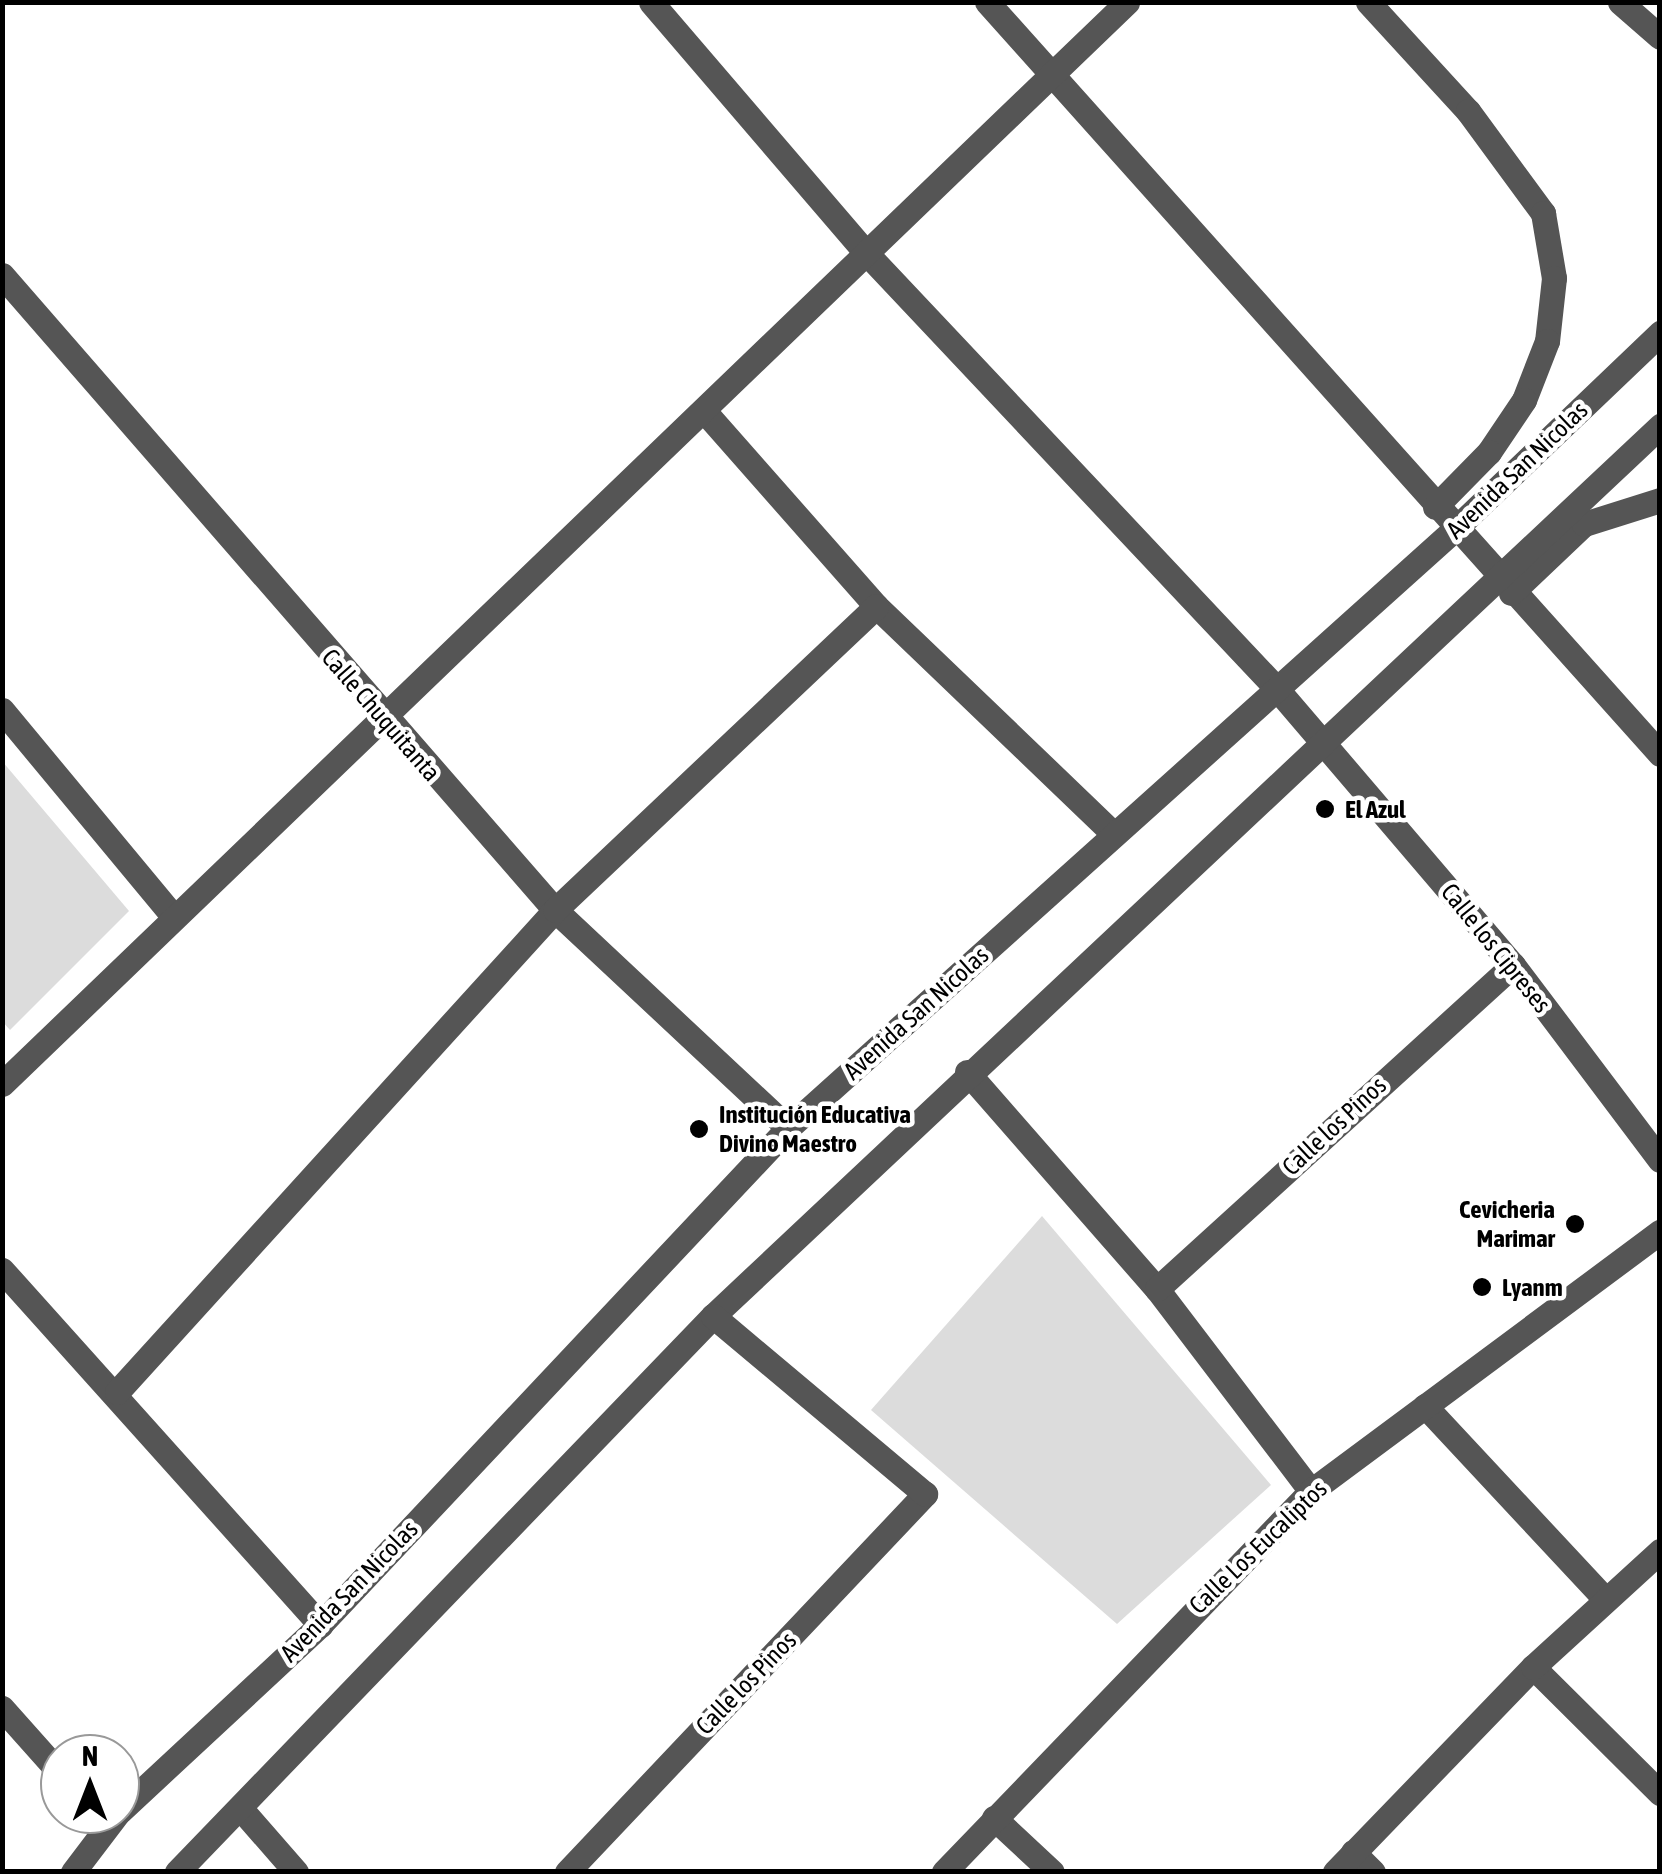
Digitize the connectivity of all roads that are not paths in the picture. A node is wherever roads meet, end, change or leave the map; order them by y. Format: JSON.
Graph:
{"nodes":[{"id":1,"x":651,"y":2,"type":"edge"},
{"id":2,"x":986,"y":2,"type":"edge"},
{"id":3,"x":1127,"y":2,"type":"edge"},
{"id":4,"x":1368,"y":2,"type":"edge"},
{"id":5,"x":1620,"y":2,"type":"edge"},
{"id":6,"x":1660,"y":37,"type":"edge"},
{"id":7,"x":1054,"y":74,"type":"junction"},
{"id":8,"x":869,"y":256,"type":"junction"},
{"id":9,"x":2,"y":274,"type":"edge"},
{"id":10,"x":11,"y":301,"type":"edge"},
{"id":11,"x":1660,"y":333,"type":"edge"},
{"id":12,"x":705,"y":412,"type":"junction"},
{"id":13,"x":1660,"y":426,"type":"edge"},
{"id":14,"x":1660,"y":500,"type":"edge"},
{"id":15,"x":1436,"y":508,"type":"junction"},
{"id":16,"x":1455,"y":530,"type":"junction"},
{"id":17,"x":1505,"y":586,"type":"junction"},
{"id":18,"x":876,"y":606,"type":"junction"},
{"id":19,"x":1277,"y":689,"type":"junction"},
{"id":20,"x":2,"y":710,"type":"edge"},
{"id":21,"x":382,"y":718,"type":"junction"},
{"id":22,"x":1323,"y":744,"type":"junction"},
{"id":23,"x":1660,"y":754,"type":"edge"},
{"id":24,"x":1114,"y":834,"type":"junction"},
{"id":25,"x":555,"y":910,"type":"junction"},
{"id":26,"x":174,"y":917,"type":"junction"},
{"id":27,"x":1513,"y":966,"type":"junction"},
{"id":28,"x":968,"y":1072,"type":"junction"},
{"id":29,"x":2,"y":1084,"type":"edge"},
{"id":30,"x":788,"y":1128,"type":"junction"},
{"id":31,"x":1660,"y":1160,"type":"edge"},
{"id":32,"x":1660,"y":1232,"type":"edge"},
{"id":33,"x":2,"y":1270,"type":"edge"},
{"id":34,"x":1157,"y":1288,"type":"junction"},
{"id":35,"x":712,"y":1316,"type":"junction"},
{"id":36,"x":118,"y":1392,"type":"junction"},
{"id":37,"x":1425,"y":1406,"type":"junction"},
{"id":38,"x":1311,"y":1490,"type":"junction"},
{"id":39,"x":1660,"y":1552,"type":"edge"},
{"id":40,"x":1606,"y":1600,"type":"junction"},
{"id":41,"x":320,"y":1625,"type":"junction"},
{"id":42,"x":1533,"y":1667,"type":"junction"},
{"id":43,"x":2,"y":1708,"type":"edge"},
{"id":44,"x":40,"y":1751,"type":"edge"},
{"id":45,"x":140,"y":1789,"type":"edge"},
{"id":46,"x":1660,"y":1793,"type":"edge"},
{"id":47,"x":240,"y":1809,"type":"junction"},
{"id":48,"x":994,"y":1818,"type":"junction"},
{"id":49,"x":98,"y":1834,"type":"edge"},
{"id":50,"x":1354,"y":1852,"type":"junction"},
{"id":51,"x":72,"y":1872,"type":"edge"},
{"id":52,"x":177,"y":1872,"type":"edge"},
{"id":53,"x":296,"y":1872,"type":"edge"},
{"id":54,"x":567,"y":1872,"type":"edge"},
{"id":55,"x":944,"y":1872,"type":"edge"},
{"id":56,"x":1052,"y":1872,"type":"edge"},
{"id":57,"x":1335,"y":1872,"type":"edge"},
{"id":58,"x":1374,"y":1872,"type":"edge"}],
"edges":[{"from":1,"to":8,"type":"street","name":"Calle los Cipreses"},
{"from":2,"to":7,"type":"street"},
{"from":3,"to":7,"type":"street"},
{"from":4,"to":15,"type":"street"},
{"from":5,"to":6,"type":"street"},
{"from":7,"to":8,"type":"street"},
{"from":7,"to":15,"type":"street"},
{"from":8,"to":12,"type":"street"},
{"from":8,"to":19,"type":"street","name":"Calle los Cipreses"},
{"from":9,"to":10,"type":"street","name":"Calle Chuquitanta"},
{"from":10,"to":21,"type":"street","name":"Calle Chuquitanta"},
{"from":11,"to":16,"type":"street","name":"Avenida San Nicolas"},
{"from":12,"to":18,"type":"street"},
{"from":12,"to":21,"type":"street"},
{"from":13,"to":17,"type":"street"},
{"from":14,"to":17,"type":"street"},
{"from":15,"to":16,"type":"street"},
{"from":16,"to":17,"type":"street"},
{"from":16,"to":19,"type":"street","name":"Avenida San Nicolas"},
{"from":17,"to":22,"type":"street"},
{"from":17,"to":23,"type":"street"},
{"from":18,"to":24,"type":"street"},
{"from":18,"to":25,"type":"street"},
{"from":19,"to":22,"type":"street","name":"Calle los Cipreses"},
{"from":19,"to":24,"type":"street","name":"Avenida San Nicolas"},
{"from":20,"to":26,"type":"street"},
{"from":21,"to":25,"type":"street","name":"Calle Chuquitanta"},
{"from":21,"to":26,"type":"street"},
{"from":22,"to":27,"type":"street","name":"Calle los Cipreses"},
{"from":22,"to":28,"type":"street"},
{"from":24,"to":30,"type":"street","name":"Avenida San Nicolas"},
{"from":25,"to":30,"type":"street","name":"Calle Chuquitanta"},
{"from":25,"to":36,"type":"street"},
{"from":26,"to":29,"type":"street"},
{"from":27,"to":31,"type":"street","name":"Calle los Cipreses"},
{"from":27,"to":34,"type":"street","name":"Calle los Pinos"},
{"from":28,"to":34,"type":"street"},
{"from":28,"to":35,"type":"street"},
{"from":30,"to":41,"type":"street","name":"Avenida San Nicolas"},
{"from":32,"to":37,"type":"street","name":"Calle Los Eucaliptos"},
{"from":33,"to":36,"type":"street"},
{"from":34,"to":38,"type":"street"},
{"from":35,"to":47,"type":"street"},
{"from":35,"to":54,"type":"street","name":"Calle los Pinos"},
{"from":36,"to":41,"type":"street"},
{"from":37,"to":38,"type":"street","name":"Calle Los Eucaliptos"},
{"from":37,"to":40,"type":"street"},
{"from":38,"to":48,"type":"street","name":"Calle Los Eucaliptos"},
{"from":39,"to":40,"type":"street"},
{"from":40,"to":42,"type":"street"},
{"from":41,"to":45,"type":"street","name":"Avenida San Nicolas"},
{"from":42,"to":46,"type":"street"},
{"from":42,"to":50,"type":"street"},
{"from":43,"to":44,"type":"street"},
{"from":47,"to":52,"type":"street"},
{"from":47,"to":53,"type":"street"},
{"from":48,"to":55,"type":"street","name":"Calle Los Eucaliptos"},
{"from":48,"to":56,"type":"street"},
{"from":49,"to":51,"type":"street","name":"Avenida San Nicolas"},
{"from":50,"to":57,"type":"street"},
{"from":50,"to":58,"type":"street"}]}
